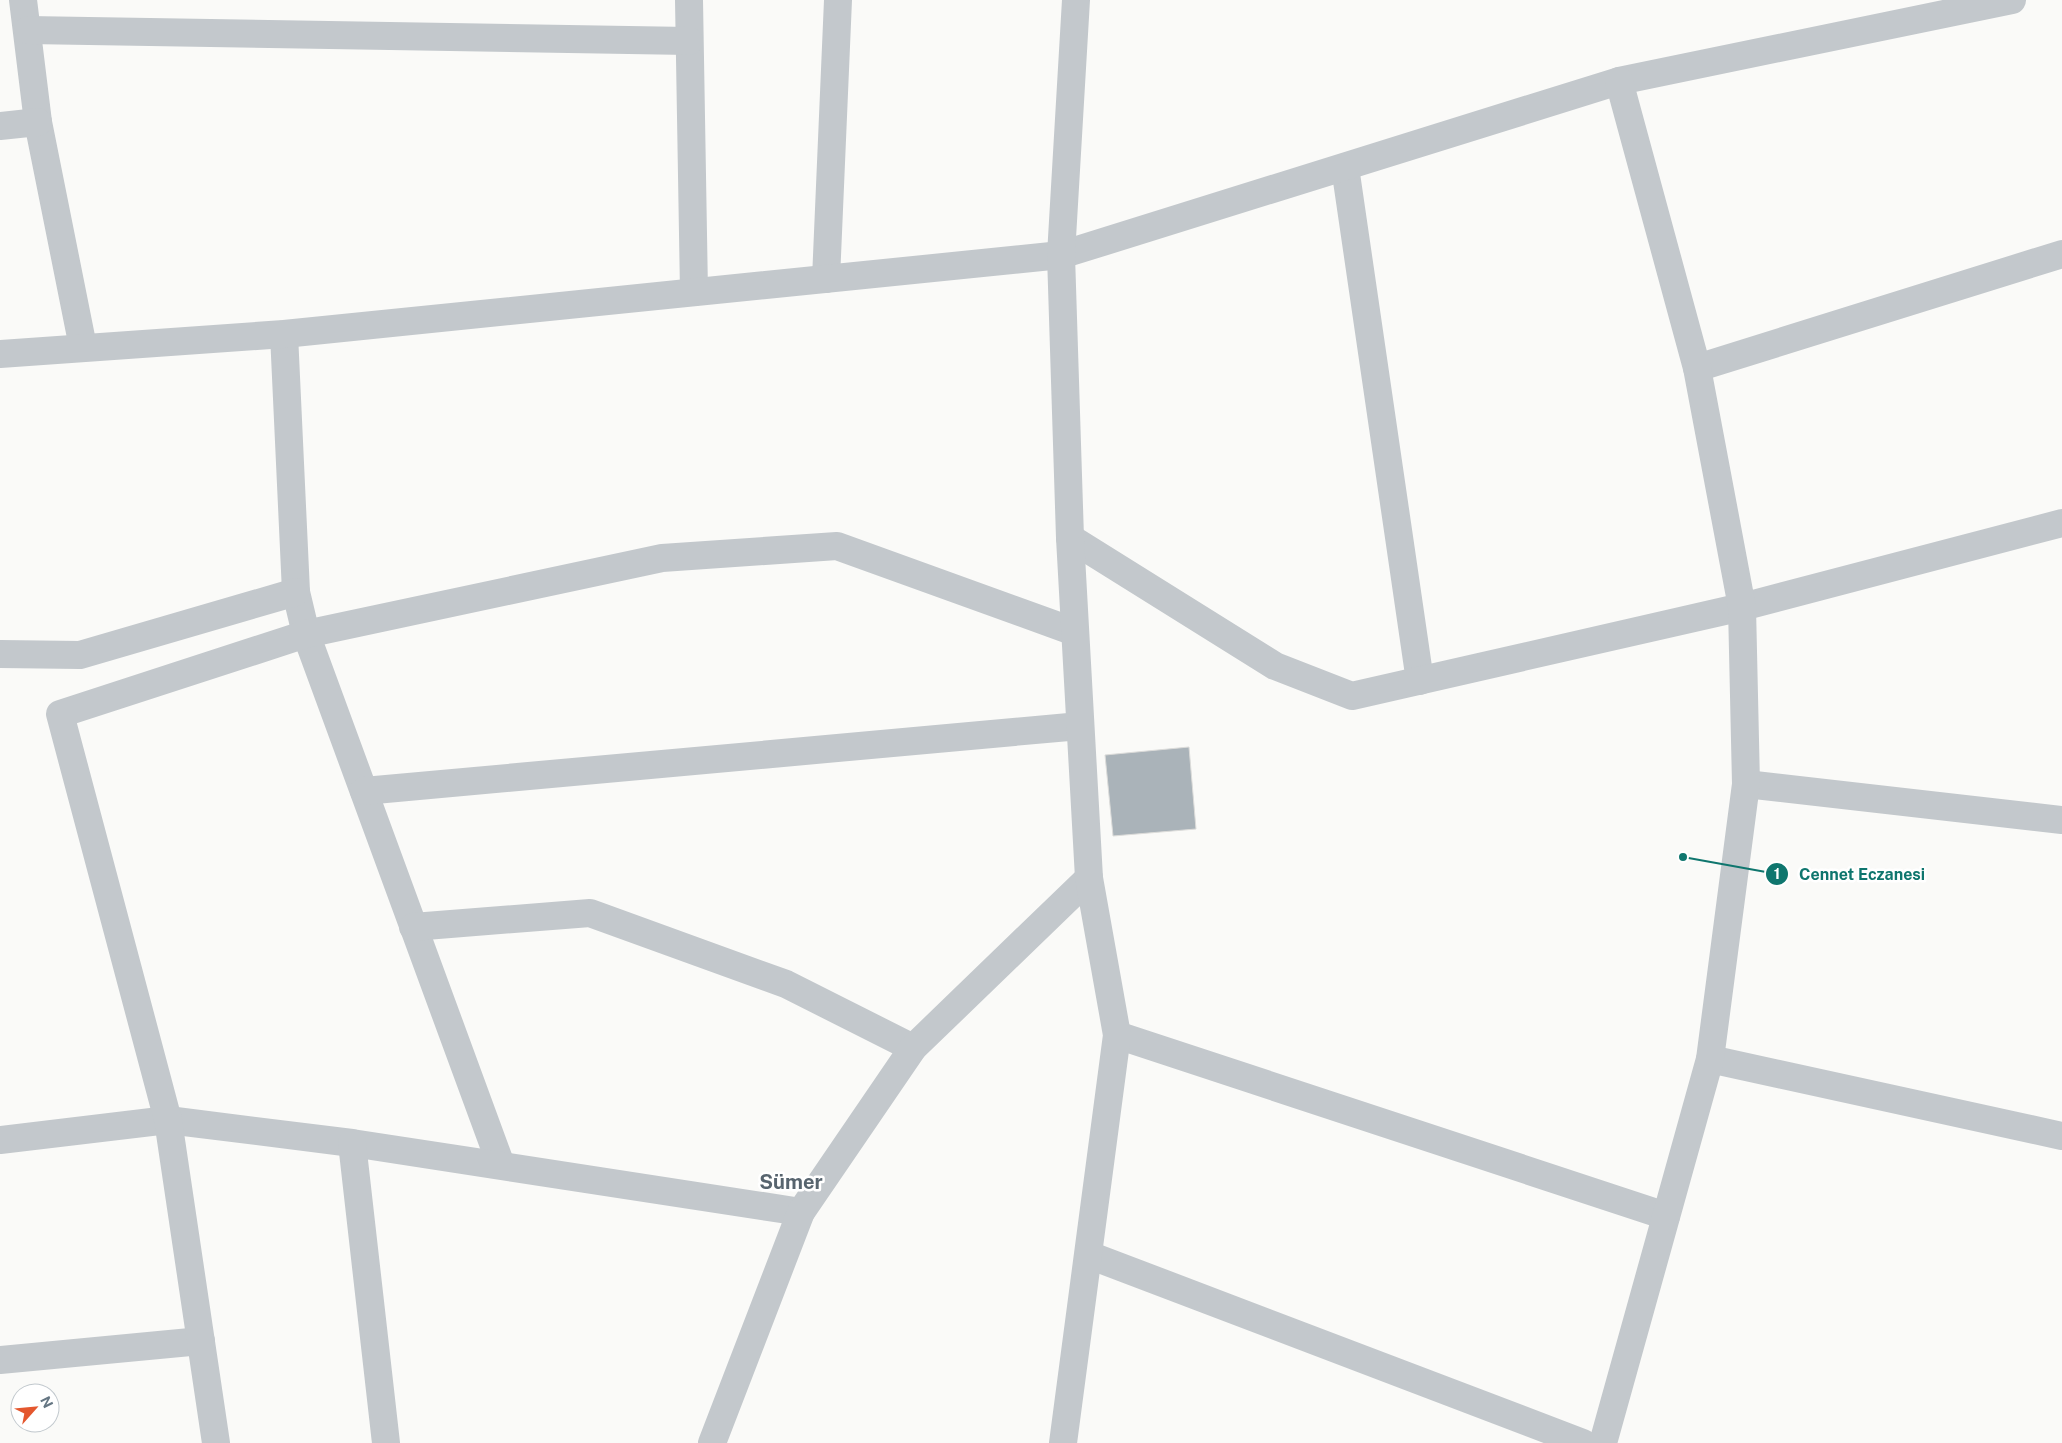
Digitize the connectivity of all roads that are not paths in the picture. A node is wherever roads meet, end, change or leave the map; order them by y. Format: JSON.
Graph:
{"nodes":[{"id":1,"x":23,"y":0,"type":"edge"},
{"id":2,"x":689,"y":0,"type":"edge"},
{"id":3,"x":838,"y":0,"type":"edge"},
{"id":4,"x":1076,"y":0,"type":"edge"},
{"id":5,"x":2012,"y":0,"type":"edge"},
{"id":6,"x":28,"y":30,"type":"junction"},
{"id":7,"x":689,"y":41,"type":"junction"},
{"id":8,"x":1619,"y":81,"type":"junction"},
{"id":9,"x":38,"y":122,"type":"junction"},
{"id":10,"x":0,"y":126,"type":"edge"},
{"id":11,"x":1345,"y":167,"type":"junction"},
{"id":12,"x":2062,"y":254,"type":"edge"},
{"id":13,"x":1061,"y":255,"type":"junction"},
{"id":14,"x":826,"y":279,"type":"junction"},
{"id":15,"x":694,"y":292,"type":"junction"},
{"id":16,"x":284,"y":334,"type":"junction"},
{"id":17,"x":82,"y":347,"type":"junction"},
{"id":18,"x":0,"y":354,"type":"edge"},
{"id":19,"x":1697,"y":368,"type":"junction"},
{"id":20,"x":2062,"y":523,"type":"edge"},
{"id":21,"x":1070,"y":538,"type":"junction"},
{"id":22,"x":296,"y":592,"type":"junction"},
{"id":23,"x":1742,"y":607,"type":"junction"},
{"id":24,"x":1075,"y":632,"type":"junction"},
{"id":25,"x":306,"y":634,"type":"junction"},
{"id":26,"x":0,"y":654,"type":"edge"},
{"id":27,"x":1420,"y":681,"type":"junction"},
{"id":28,"x":1080,"y":726,"type":"junction"},
{"id":29,"x":1746,"y":784,"type":"junction"},
{"id":30,"x":364,"y":791,"type":"junction"},
{"id":31,"x":2062,"y":820,"type":"edge"},
{"id":32,"x":1089,"y":878,"type":"junction"},
{"id":33,"x":413,"y":927,"type":"junction"},
{"id":34,"x":1117,"y":1035,"type":"junction"},
{"id":35,"x":913,"y":1048,"type":"junction"},
{"id":36,"x":1710,"y":1059,"type":"junction"},
{"id":37,"x":168,"y":1120,"type":"junction"},
{"id":38,"x":2062,"y":1136,"type":"edge"},
{"id":39,"x":0,"y":1140,"type":"edge"},
{"id":40,"x":352,"y":1143,"type":"junction"},
{"id":41,"x":501,"y":1165,"type":"junction"},
{"id":42,"x":801,"y":1212,"type":"junction"},
{"id":43,"x":1666,"y":1216,"type":"junction"},
{"id":44,"x":1088,"y":1255,"type":"junction"},
{"id":45,"x":201,"y":1341,"type":"junction"},
{"id":46,"x":0,"y":1360,"type":"edge"},
{"id":47,"x":216,"y":1443,"type":"edge"},
{"id":48,"x":386,"y":1443,"type":"edge"},
{"id":49,"x":712,"y":1443,"type":"edge"},
{"id":50,"x":1063,"y":1443,"type":"edge"},
{"id":51,"x":1584,"y":1443,"type":"edge"},
{"id":52,"x":1603,"y":1443,"type":"edge"}],
"edges":[{"from":1,"to":6,"type":"street"},
{"from":2,"to":7,"type":"street"},
{"from":3,"to":14,"type":"street"},
{"from":4,"to":13,"type":"street"},
{"from":5,"to":8,"type":"street"},
{"from":6,"to":7,"type":"street"},
{"from":6,"to":9,"type":"street"},
{"from":7,"to":15,"type":"street"},
{"from":8,"to":11,"type":"street"},
{"from":8,"to":19,"type":"street"},
{"from":9,"to":10,"type":"street"},
{"from":9,"to":17,"type":"street"},
{"from":11,"to":13,"type":"street"},
{"from":11,"to":27,"type":"street"},
{"from":12,"to":19,"type":"street"},
{"from":13,"to":14,"type":"street"},
{"from":13,"to":21,"type":"street"},
{"from":14,"to":15,"type":"street"},
{"from":15,"to":16,"type":"street"},
{"from":16,"to":17,"type":"street"},
{"from":16,"to":22,"type":"street"},
{"from":17,"to":18,"type":"street"},
{"from":19,"to":23,"type":"street"},
{"from":20,"to":23,"type":"street"},
{"from":21,"to":24,"type":"street"},
{"from":21,"to":27,"type":"street"},
{"from":22,"to":25,"type":"street"},
{"from":22,"to":26,"type":"street"},
{"from":23,"to":27,"type":"street"},
{"from":23,"to":29,"type":"street"},
{"from":24,"to":25,"type":"street"},
{"from":24,"to":28,"type":"street"},
{"from":25,"to":30,"type":"street"},
{"from":25,"to":37,"type":"street"},
{"from":28,"to":30,"type":"street"},
{"from":28,"to":32,"type":"street"},
{"from":29,"to":31,"type":"street"},
{"from":29,"to":36,"type":"street"},
{"from":30,"to":33,"type":"street"},
{"from":32,"to":34,"type":"street"},
{"from":32,"to":35,"type":"street"},
{"from":33,"to":35,"type":"street"},
{"from":33,"to":41,"type":"street"},
{"from":34,"to":43,"type":"street"},
{"from":34,"to":44,"type":"street"},
{"from":35,"to":42,"type":"street"},
{"from":36,"to":38,"type":"street"},
{"from":36,"to":43,"type":"street"},
{"from":37,"to":39,"type":"street"},
{"from":37,"to":40,"type":"street"},
{"from":37,"to":45,"type":"street"},
{"from":40,"to":41,"type":"street"},
{"from":40,"to":48,"type":"street"},
{"from":41,"to":42,"type":"street"},
{"from":42,"to":49,"type":"street"},
{"from":43,"to":52,"type":"street"},
{"from":44,"to":50,"type":"street"},
{"from":44,"to":51,"type":"street"},
{"from":45,"to":46,"type":"street"},
{"from":45,"to":47,"type":"street"}]}
